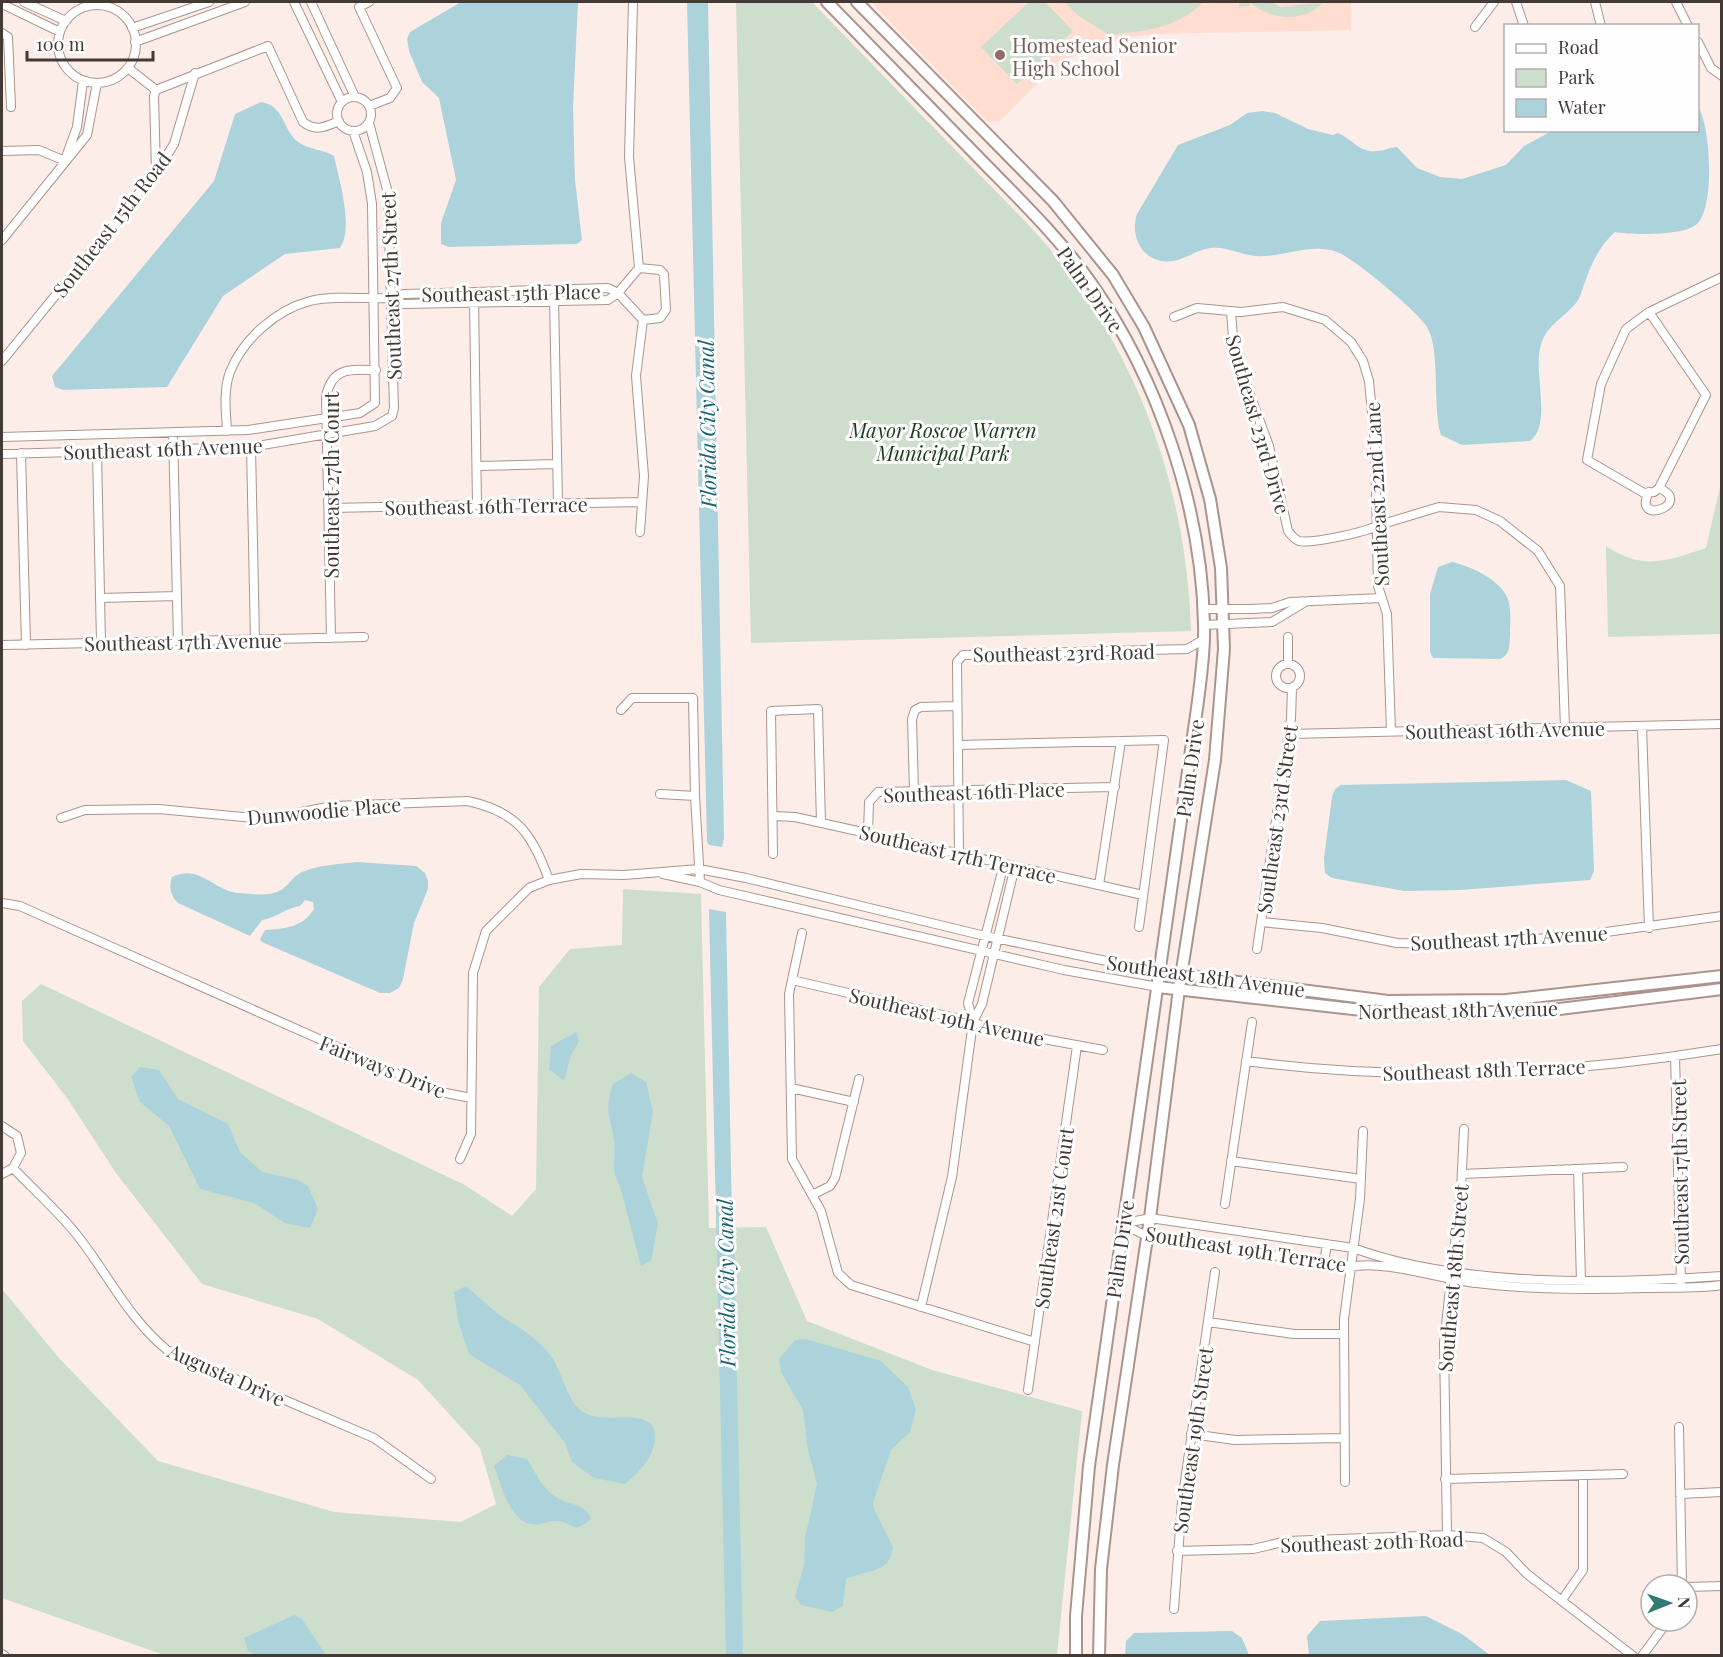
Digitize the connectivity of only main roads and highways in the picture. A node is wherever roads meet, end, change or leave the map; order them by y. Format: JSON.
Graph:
{"nodes":[{"id":1,"x":827,"y":2,"type":"edge"},
{"id":2,"x":857,"y":2,"type":"edge"},
{"id":3,"x":1160,"y":972,"type":"junction"},
{"id":4,"x":1182,"y":975,"type":"junction"},
{"id":5,"x":1722,"y":976,"type":"edge"},
{"id":6,"x":1158,"y":987,"type":"junction"},
{"id":7,"x":1179,"y":989,"type":"junction"},
{"id":8,"x":1722,"y":989,"type":"edge"},
{"id":9,"x":1076,"y":1656,"type":"edge"},
{"id":10,"x":1099,"y":1656,"type":"edge"}],
"edges":[{"from":1,"to":3,"type":"main road","name":"Palm Drive"},
{"from":2,"to":4,"type":"main road","name":"Palm Drive"},
{"from":3,"to":4,"type":"main road","name":"Southeast 18th Avenue"},
{"from":3,"to":6,"type":"main road","name":"Palm Drive"},
{"from":4,"to":5,"type":"main road","name":"Southeast 18th Avenue"},
{"from":4,"to":7,"type":"main road","name":"Palm Drive"},
{"from":6,"to":7,"type":"main road","name":"Northeast 18th Avenue"},
{"from":6,"to":9,"type":"main road","name":"Palm Drive"},
{"from":7,"to":8,"type":"main road","name":"Northeast 18th Avenue"},
{"from":7,"to":10,"type":"main road","name":"Palm Drive"}]}
